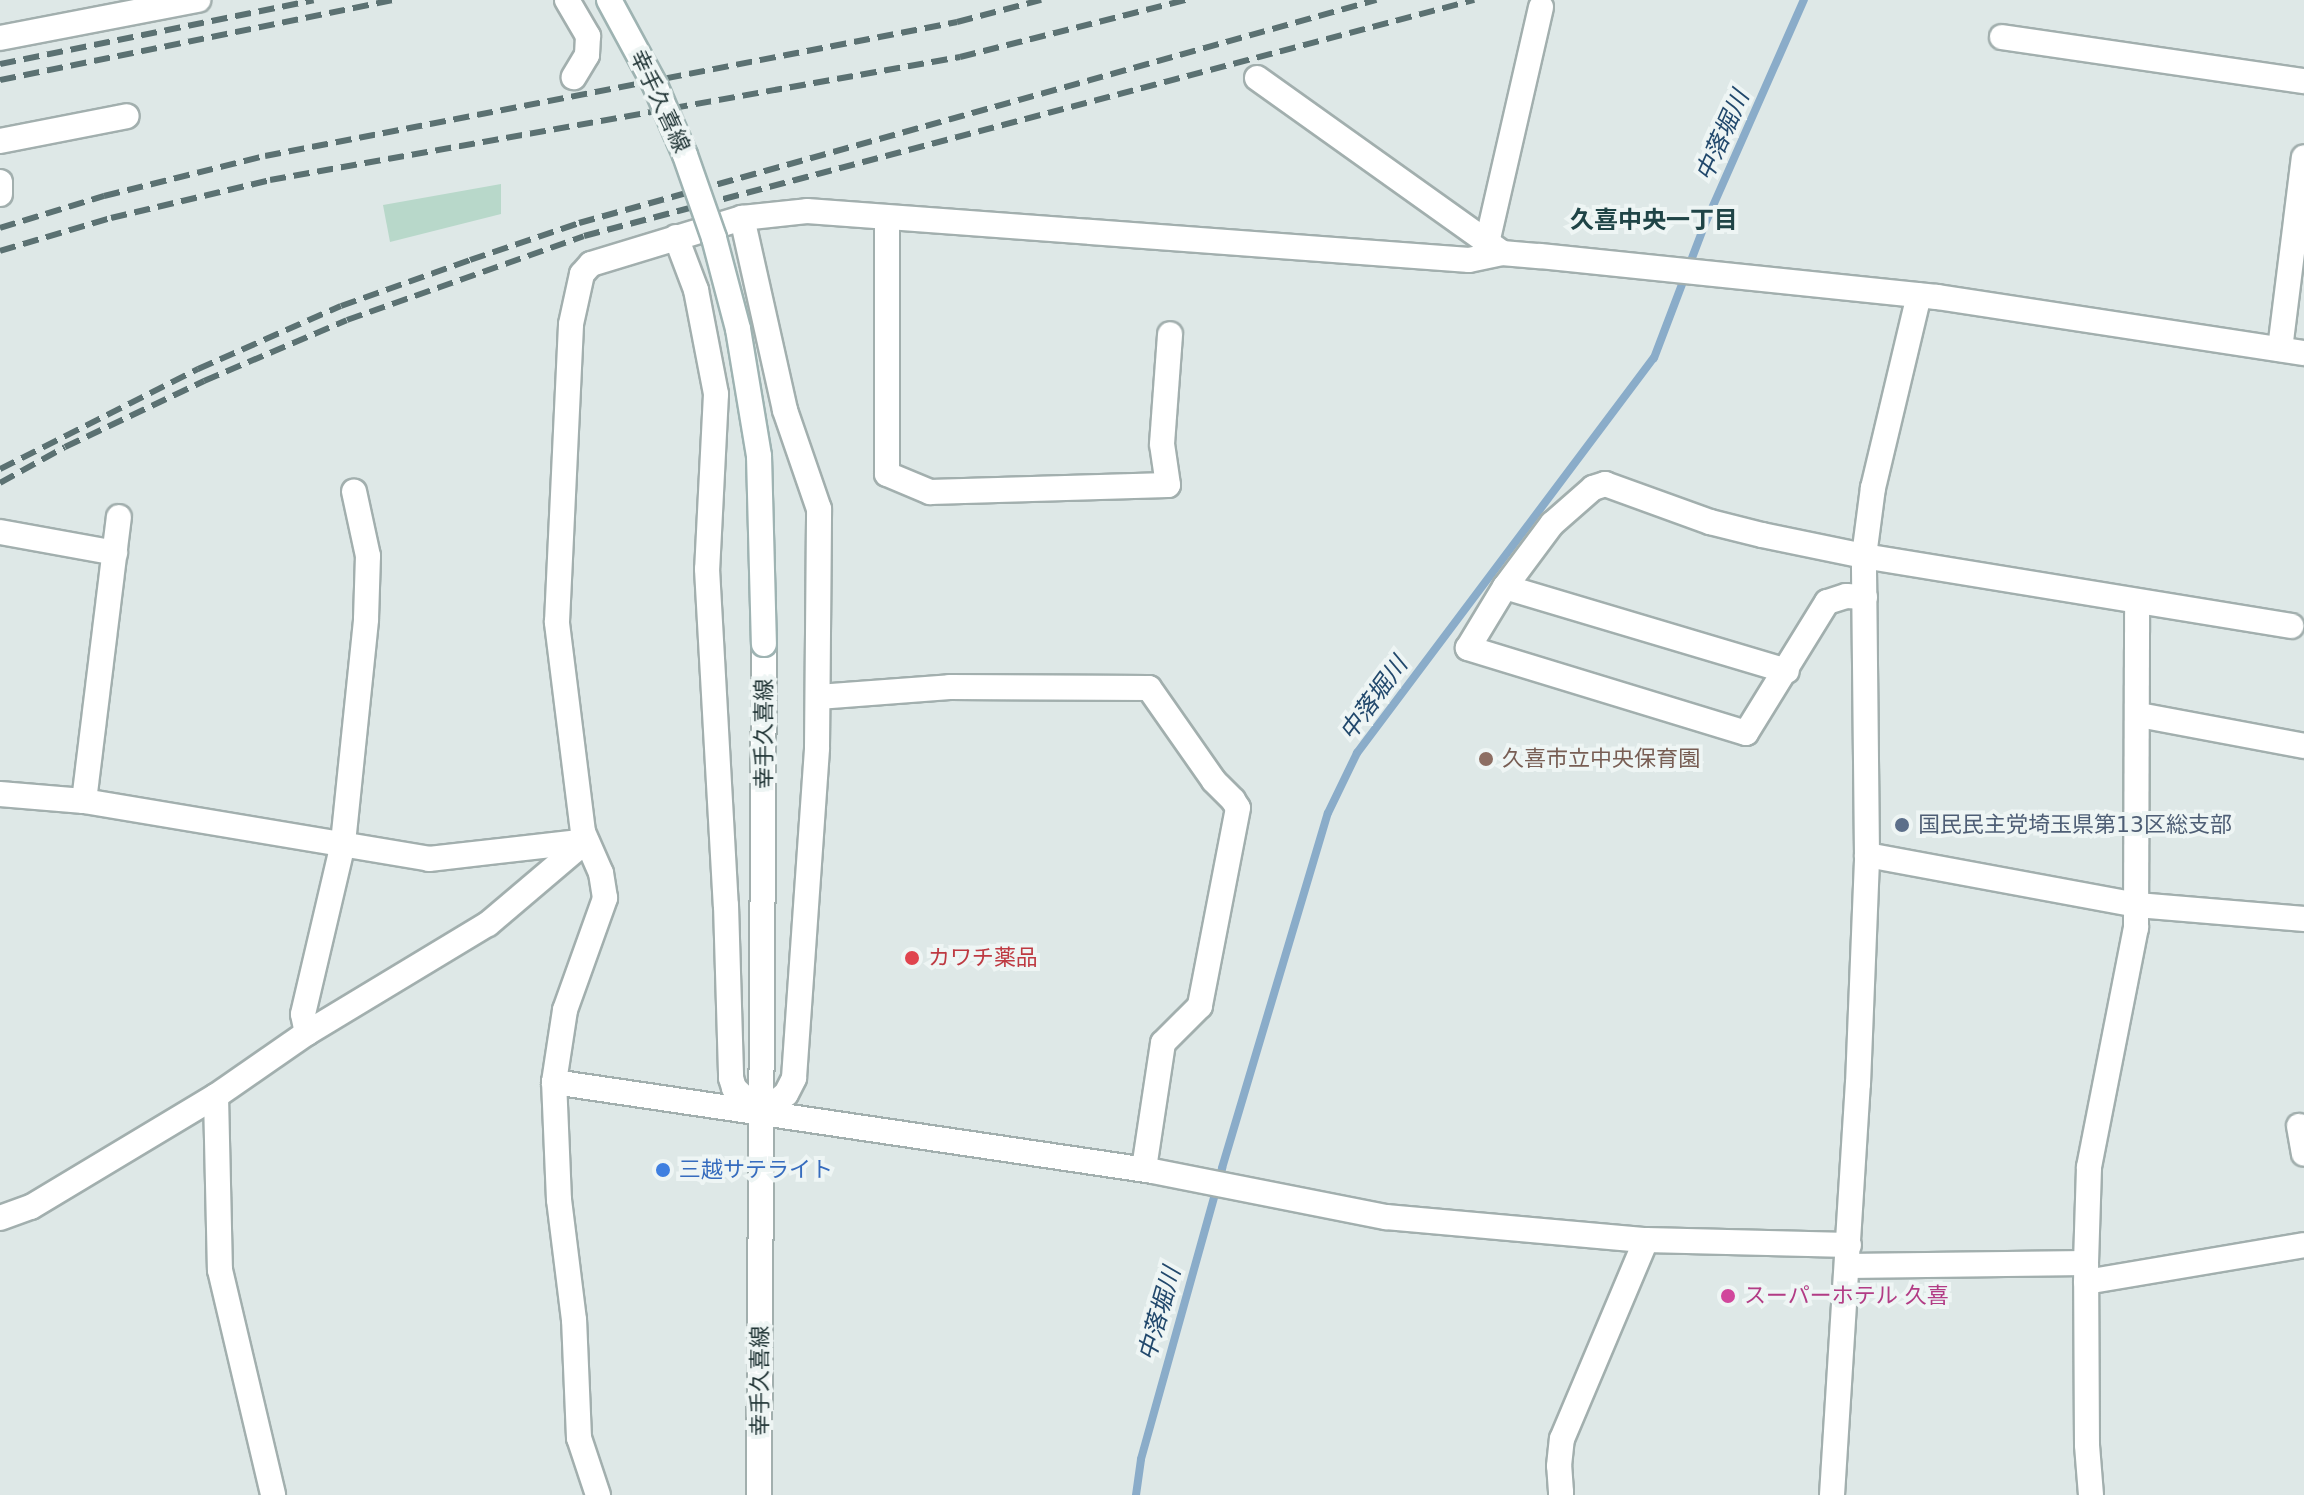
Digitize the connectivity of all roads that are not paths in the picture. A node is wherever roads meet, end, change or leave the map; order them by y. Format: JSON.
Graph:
{"nodes":[{"id":1,"x":198,"y":0,"type":"edge"},
{"id":2,"x":567,"y":0,"type":"edge"},
{"id":3,"x":609,"y":0,"type":"edge"},
{"id":4,"x":1541,"y":7,"type":"dead end"},
{"id":5,"x":98,"y":10,"type":"edge"},
{"id":6,"x":2002,"y":37,"type":"dead end"},
{"id":7,"x":0,"y":38,"type":"edge"},
{"id":8,"x":574,"y":77,"type":"dead end"},
{"id":9,"x":1257,"y":78,"type":"dead end"},
{"id":10,"x":2304,"y":81,"type":"edge"},
{"id":11,"x":127,"y":116,"type":"dead end"},
{"id":12,"x":0,"y":141,"type":"edge"},
{"id":13,"x":2304,"y":157,"type":"edge"},
{"id":14,"x":0,"y":182,"type":"edge"},
{"id":15,"x":0,"y":194,"type":"edge"},
{"id":16,"x":742,"y":218,"type":"junction"},
{"id":17,"x":887,"y":218,"type":"junction"},
{"id":18,"x":676,"y":237,"type":"junction"},
{"id":19,"x":1495,"y":248,"type":"junction"},
{"id":20,"x":1919,"y":295,"type":"junction"},
{"id":21,"x":1170,"y":334,"type":"dead end"},
{"id":22,"x":2280,"y":349,"type":"junction"},
{"id":23,"x":2304,"y":353,"type":"edge"},
{"id":24,"x":354,"y":491,"type":"dead end"},
{"id":25,"x":119,"y":517,"type":"dead end"},
{"id":26,"x":0,"y":532,"type":"edge"},
{"id":27,"x":115,"y":553,"type":"junction"},
{"id":28,"x":1864,"y":556,"type":"junction"},
{"id":29,"x":1505,"y":587,"type":"junction"},
{"id":30,"x":1865,"y":597,"type":"junction"},
{"id":31,"x":2137,"y":602,"type":"junction"},
{"id":32,"x":2291,"y":626,"type":"dead end"},
{"id":33,"x":1787,"y":671,"type":"junction"},
{"id":34,"x":818,"y":697,"type":"junction"},
{"id":35,"x":2139,"y":715,"type":"junction"},
{"id":36,"x":2304,"y":746,"type":"edge"},
{"id":37,"x":0,"y":794,"type":"edge"},
{"id":38,"x":84,"y":801,"type":"junction"},
{"id":39,"x":586,"y":841,"type":"junction"},
{"id":40,"x":343,"y":843,"type":"junction"},
{"id":41,"x":1867,"y":855,"type":"junction"},
{"id":42,"x":2137,"y":905,"type":"junction"},
{"id":43,"x":2304,"y":919,"type":"edge"},
{"id":44,"x":307,"y":1033,"type":"junction"},
{"id":45,"x":554,"y":1082,"type":"junction"},
{"id":46,"x":216,"y":1096,"type":"junction"},
{"id":47,"x":761,"y":1114,"type":"junction"},
{"id":48,"x":2299,"y":1126,"type":"dead end"},
{"id":49,"x":2304,"y":1154,"type":"edge"},
{"id":50,"x":1144,"y":1169,"type":"junction"},
{"id":51,"x":0,"y":1218,"type":"edge"},
{"id":52,"x":1646,"y":1240,"type":"junction"},
{"id":53,"x":2304,"y":1245,"type":"edge"},
{"id":54,"x":1848,"y":1255,"type":"junction"},
{"id":55,"x":2086,"y":1272,"type":"junction"},
{"id":56,"x":1561,"y":1494,"type":"edge"},
{"id":57,"x":273,"y":1495,"type":"edge"},
{"id":58,"x":598,"y":1495,"type":"edge"},
{"id":59,"x":759,"y":1495,"type":"edge"},
{"id":60,"x":1832,"y":1495,"type":"edge"},
{"id":61,"x":2091,"y":1495,"type":"edge"}],
"edges":[{"from":1,"to":5,"type":"street"},
{"from":2,"to":8,"type":"street"},
{"from":3,"to":47,"type":"street","name":"幸手久喜線","bridge":true},
{"from":4,"to":19,"type":"street"},
{"from":5,"to":7,"type":"street"},
{"from":6,"to":10,"type":"street"},
{"from":9,"to":19,"type":"street"},
{"from":11,"to":12,"type":"street"},
{"from":13,"to":22,"type":"street"},
{"from":14,"to":15,"type":"street"},
{"from":16,"to":17,"type":"street"},
{"from":16,"to":18,"type":"street"},
{"from":16,"to":34,"type":"street"},
{"from":17,"to":19,"type":"street"},
{"from":17,"to":21,"type":"street"},
{"from":18,"to":39,"type":"street"},
{"from":18,"to":47,"type":"street"},
{"from":19,"to":20,"type":"street"},
{"from":20,"to":22,"type":"street"},
{"from":20,"to":28,"type":"street"},
{"from":22,"to":23,"type":"street"},
{"from":24,"to":40,"type":"street"},
{"from":25,"to":27,"type":"street"},
{"from":26,"to":27,"type":"street"},
{"from":27,"to":38,"type":"street"},
{"from":28,"to":29,"type":"street"},
{"from":28,"to":30,"type":"street"},
{"from":28,"to":31,"type":"street"},
{"from":29,"to":33,"type":"street"},
{"from":29,"to":33,"type":"street"},
{"from":30,"to":33,"type":"street"},
{"from":30,"to":41,"type":"street"},
{"from":31,"to":32,"type":"street"},
{"from":31,"to":35,"type":"street"},
{"from":34,"to":47,"type":"street"},
{"from":34,"to":50,"type":"street"},
{"from":35,"to":36,"type":"street"},
{"from":35,"to":42,"type":"street"},
{"from":37,"to":38,"type":"street"},
{"from":38,"to":40,"type":"street"},
{"from":39,"to":40,"type":"street"},
{"from":39,"to":44,"type":"street"},
{"from":39,"to":45,"type":"street"},
{"from":40,"to":44,"type":"street"},
{"from":41,"to":42,"type":"street"},
{"from":41,"to":54,"type":"street"},
{"from":42,"to":43,"type":"street"},
{"from":42,"to":55,"type":"street"},
{"from":44,"to":46,"type":"street"},
{"from":45,"to":47,"type":"street"},
{"from":45,"to":58,"type":"street"},
{"from":46,"to":51,"type":"street"},
{"from":46,"to":57,"type":"street"},
{"from":47,"to":50,"type":"street"},
{"from":47,"to":59,"type":"street","name":"幸手久喜線"},
{"from":48,"to":49,"type":"street"},
{"from":50,"to":52,"type":"street"},
{"from":52,"to":54,"type":"street"},
{"from":52,"to":56,"type":"street"},
{"from":53,"to":55,"type":"street"},
{"from":54,"to":55,"type":"street"},
{"from":54,"to":60,"type":"street"},
{"from":55,"to":61,"type":"street"}]}
